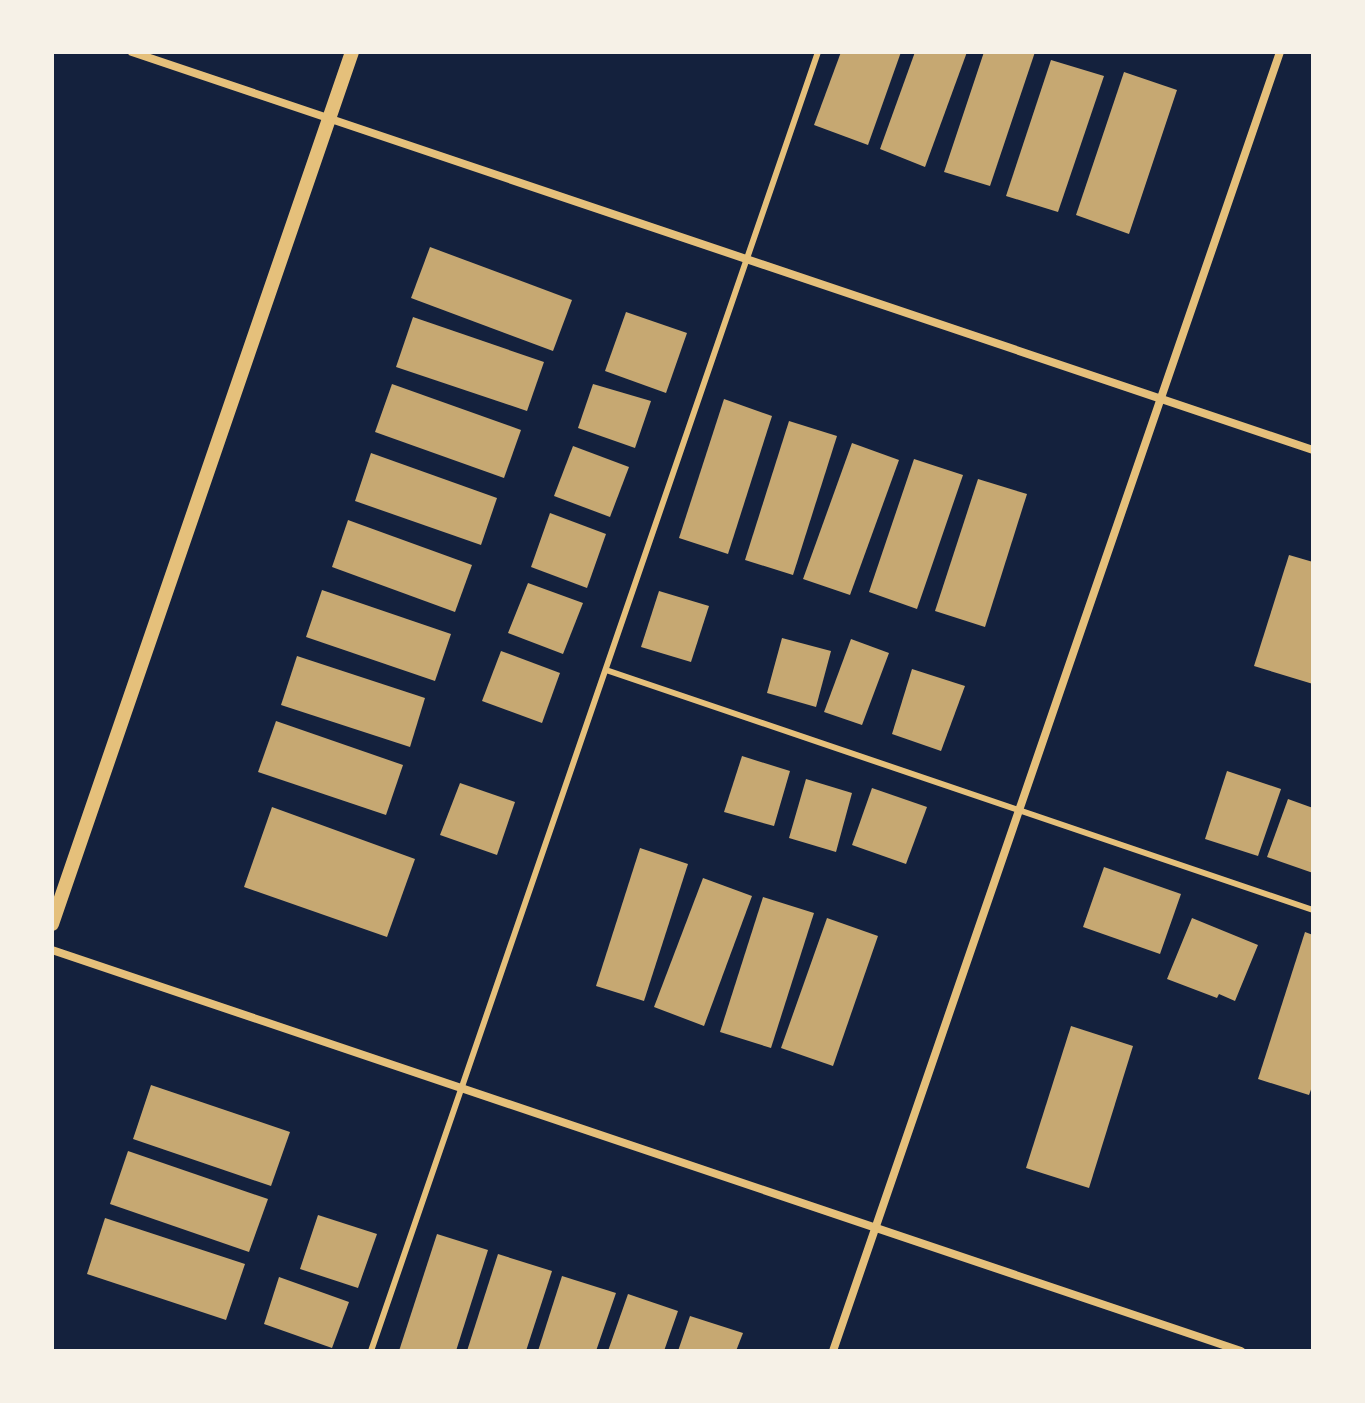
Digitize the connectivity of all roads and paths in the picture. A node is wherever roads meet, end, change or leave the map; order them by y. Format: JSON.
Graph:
{"nodes":[{"id":1,"x":132,"y":52,"type":"edge"},
{"id":2,"x":352,"y":52,"type":"edge"},
{"id":3,"x":818,"y":52,"type":"edge"},
{"id":4,"x":1280,"y":52,"type":"edge"},
{"id":5,"x":329,"y":118,"type":"junction"},
{"id":6,"x":747,"y":259,"type":"junction"},
{"id":7,"x":1161,"y":399,"type":"junction"},
{"id":8,"x":1313,"y":450,"type":"edge"},
{"id":9,"x":606,"y":670,"type":"junction"},
{"id":10,"x":1019,"y":810,"type":"junction"},
{"id":11,"x":1313,"y":910,"type":"edge"},
{"id":12,"x":52,"y":924,"type":"edge"},
{"id":13,"x":52,"y":950,"type":"edge"},
{"id":14,"x":463,"y":1088,"type":"junction"},
{"id":15,"x":876,"y":1227,"type":"junction"},
{"id":16,"x":371,"y":1351,"type":"edge"},
{"id":17,"x":833,"y":1351,"type":"edge"},
{"id":18,"x":1241,"y":1351,"type":"edge"}],
"edges":[{"from":1,"to":5,"type":"street"},
{"from":2,"to":5,"type":"street"},
{"from":3,"to":6,"type":"lane"},
{"from":4,"to":7,"type":"street"},
{"from":5,"to":6,"type":"street"},
{"from":5,"to":12,"type":"street"},
{"from":6,"to":7,"type":"street"},
{"from":6,"to":9,"type":"lane"},
{"from":7,"to":8,"type":"street"},
{"from":7,"to":10,"type":"street"},
{"from":9,"to":10,"type":"lane"},
{"from":9,"to":14,"type":"lane"},
{"from":10,"to":11,"type":"lane"},
{"from":10,"to":15,"type":"street"},
{"from":13,"to":14,"type":"street"},
{"from":14,"to":15,"type":"street"},
{"from":14,"to":16,"type":"lane"},
{"from":15,"to":17,"type":"street"},
{"from":15,"to":18,"type":"street"}]}
